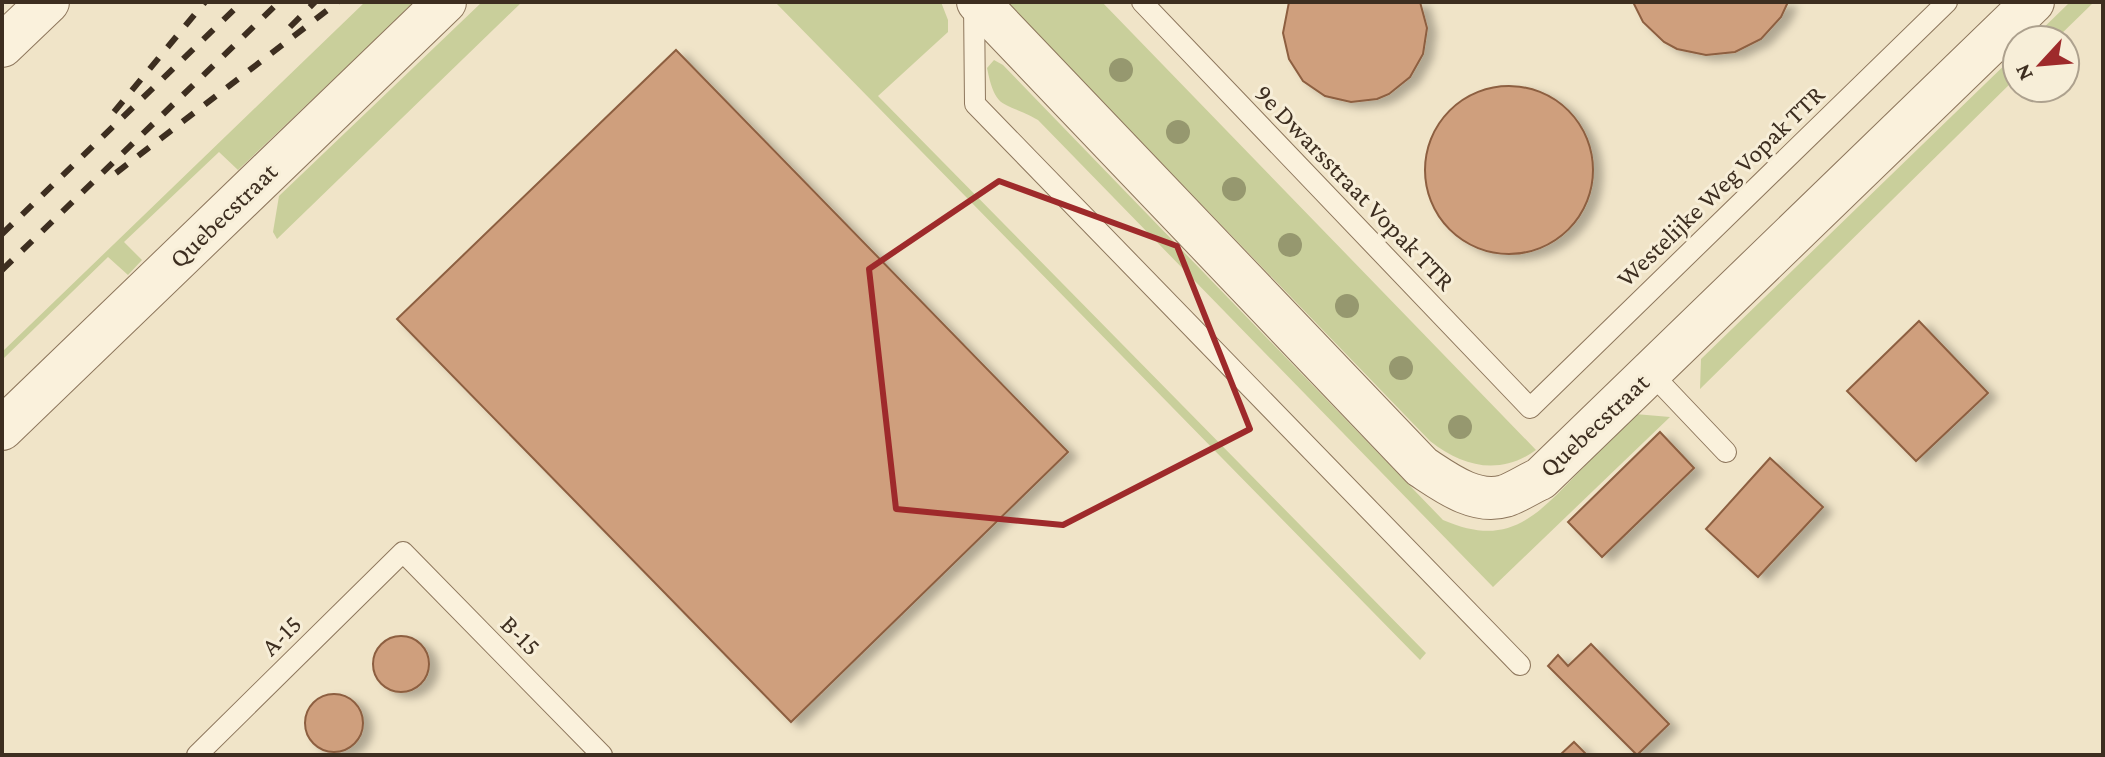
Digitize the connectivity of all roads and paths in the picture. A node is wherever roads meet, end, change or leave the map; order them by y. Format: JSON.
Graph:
{"nodes":[{"id":1,"x":48,"y":2,"type":"edge"},
{"id":2,"x":445,"y":2,"type":"edge"},
{"id":3,"x":976,"y":2,"type":"edge"},
{"id":4,"x":1142,"y":2,"type":"edge"},
{"id":5,"x":1947,"y":2,"type":"edge"},
{"id":6,"x":2033,"y":2,"type":"edge"},
{"id":7,"x":2,"y":46,"type":"edge"},
{"id":8,"x":1650,"y":372,"type":"junction"},
{"id":9,"x":1530,"y":408,"type":"joint"},
{"id":10,"x":2,"y":429,"type":"edge"},
{"id":11,"x":1726,"y":452,"type":"dead end"},
{"id":12,"x":403,"y":552,"type":"joint"},
{"id":13,"x":1520,"y":665,"type":"dead end"},
{"id":14,"x":197,"y":755,"type":"edge"},
{"id":15,"x":602,"y":755,"type":"edge"}],
"edges":[{"from":1,"to":7,"type":"street"},
{"from":2,"to":10,"type":"street","name":"Quebecstraat"},
{"from":3,"to":8,"type":"street","name":"Quebecstraat"},
{"from":3,"to":13,"type":"lane"},
{"from":4,"to":9,"type":"lane","name":"9e Dwarsstraat Vopak TTR"},
{"from":5,"to":9,"type":"lane","name":"Westelijke Weg Vopak TTR"},
{"from":6,"to":8,"type":"street","name":"Quebecstraat"},
{"from":8,"to":11,"type":"lane"},
{"from":12,"to":14,"type":"lane","name":"A-15"},
{"from":12,"to":15,"type":"lane","name":"B-15"}]}
